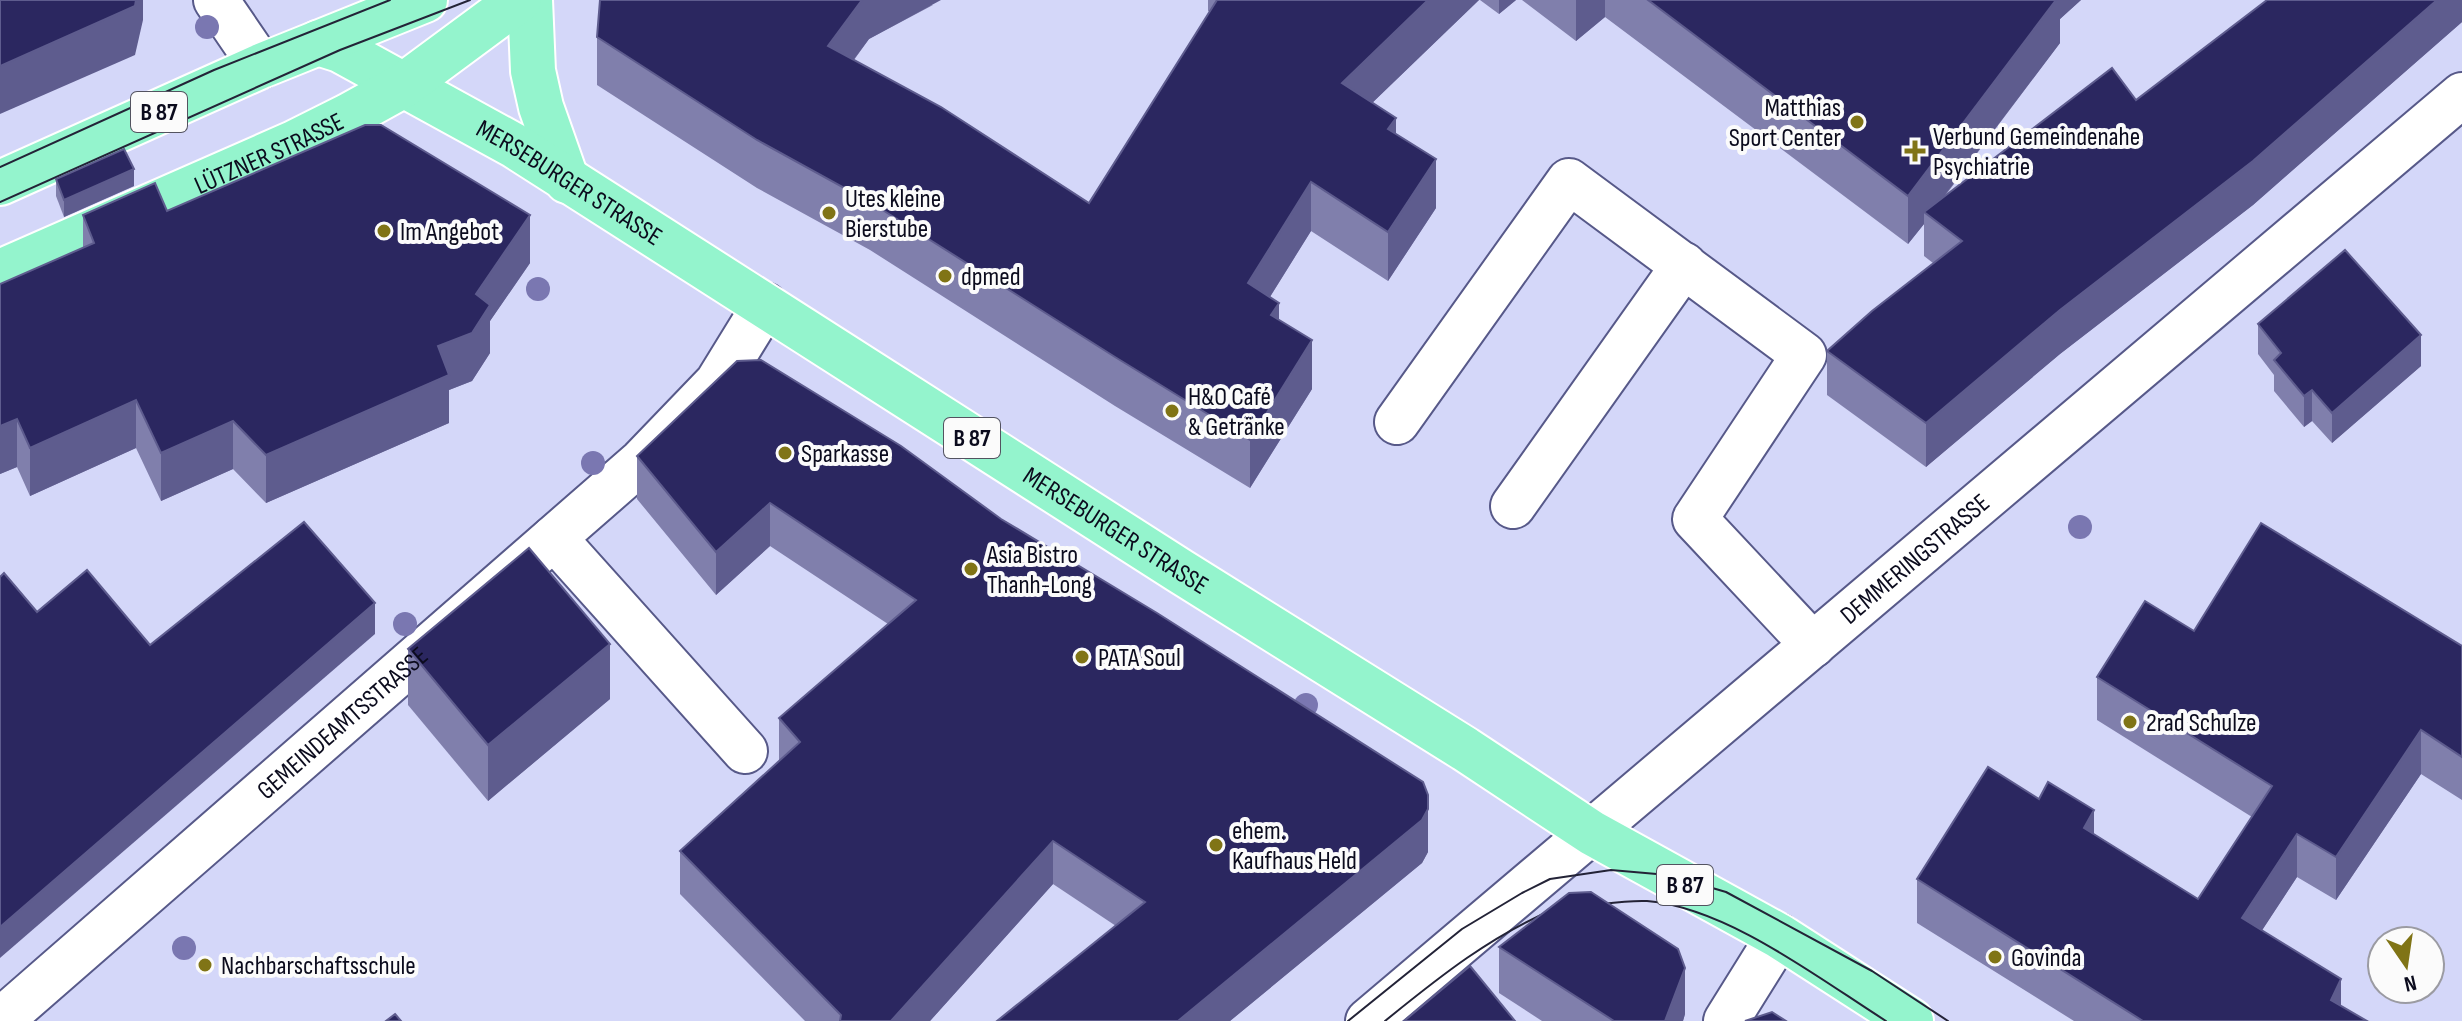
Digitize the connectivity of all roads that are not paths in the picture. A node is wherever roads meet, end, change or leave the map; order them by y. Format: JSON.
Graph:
{"nodes":[{"id":1,"x":216,"y":0,"type":"edge"},
{"id":2,"x":425,"y":0,"type":"edge"},
{"id":3,"x":519,"y":0,"type":"edge"},
{"id":4,"x":530,"y":0,"type":"edge"},
{"id":5,"x":318,"y":43,"type":"junction"},
{"id":6,"x":261,"y":66,"type":"junction"},
{"id":7,"x":404,"y":85,"type":"junction"},
{"id":8,"x":2462,"y":95,"type":"edge"},
{"id":9,"x":567,"y":181,"type":"junction"},
{"id":10,"x":0,"y":183,"type":"edge"},
{"id":11,"x":1684,"y":265,"type":"junction"},
{"id":12,"x":0,"y":272,"type":"edge"},
{"id":13,"x":765,"y":305,"type":"junction"},
{"id":14,"x":1397,"y":422,"type":"dead end"},
{"id":15,"x":1513,"y":506,"type":"dead end"},
{"id":16,"x":554,"y":538,"type":"junction"},
{"id":17,"x":1813,"y":645,"type":"junction"},
{"id":18,"x":745,"y":751,"type":"dead end"},
{"id":19,"x":1592,"y":833,"type":"junction"},
{"id":20,"x":1779,"y":936,"type":"junction"},
{"id":21,"x":0,"y":1021,"type":"edge"},
{"id":22,"x":1368,"y":1021,"type":"edge"},
{"id":23,"x":1726,"y":1021,"type":"edge"},
{"id":24,"x":1911,"y":1021,"type":"edge"}],
"edges":[{"from":1,"to":6,"type":"street"},
{"from":2,"to":5,"type":"main road"},
{"from":3,"to":7,"type":"main road","name":"LÜTZNER STRASSE"},
{"from":4,"to":9,"type":"main road"},
{"from":5,"to":6,"type":"main road","number":"B 87"},
{"from":5,"to":7,"type":"main road","name":"MERSEBURGER STRASSE","number":"B 87"},
{"from":6,"to":10,"type":"main road","number":"B 87"},
{"from":7,"to":9,"type":"main road","name":"MERSEBURGER STRASSE","number":"B 87"},
{"from":7,"to":12,"type":"main road","name":"LÜTZNER STRASSE"},
{"from":8,"to":17,"type":"street","name":"DEMMERINGSTRASSE"},
{"from":9,"to":13,"type":"main road","name":"MERSEBURGER STRASSE","number":"B 87"},
{"from":11,"to":14,"type":"street"},
{"from":11,"to":15,"type":"street"},
{"from":11,"to":17,"type":"street"},
{"from":13,"to":16,"type":"street","name":"GEMEINDEAMTSSTRASSE"},
{"from":13,"to":19,"type":"main road","name":"MERSEBURGER STRASSE","number":"B 87"},
{"from":16,"to":18,"type":"street"},
{"from":16,"to":21,"type":"street","name":"GEMEINDEAMTSSTRASSE"},
{"from":17,"to":19,"type":"street","name":"DEMMERINGSTRASSE"},
{"from":19,"to":20,"type":"main road","name":"MERSEBURGER STRASSE","number":"B 87"},
{"from":19,"to":22,"type":"street","name":"DEMMERINGSTRASSE"},
{"from":20,"to":23,"type":"street"},
{"from":20,"to":24,"type":"main road","name":"MERSEBURGER STRASSE","number":"B 87"}]}
